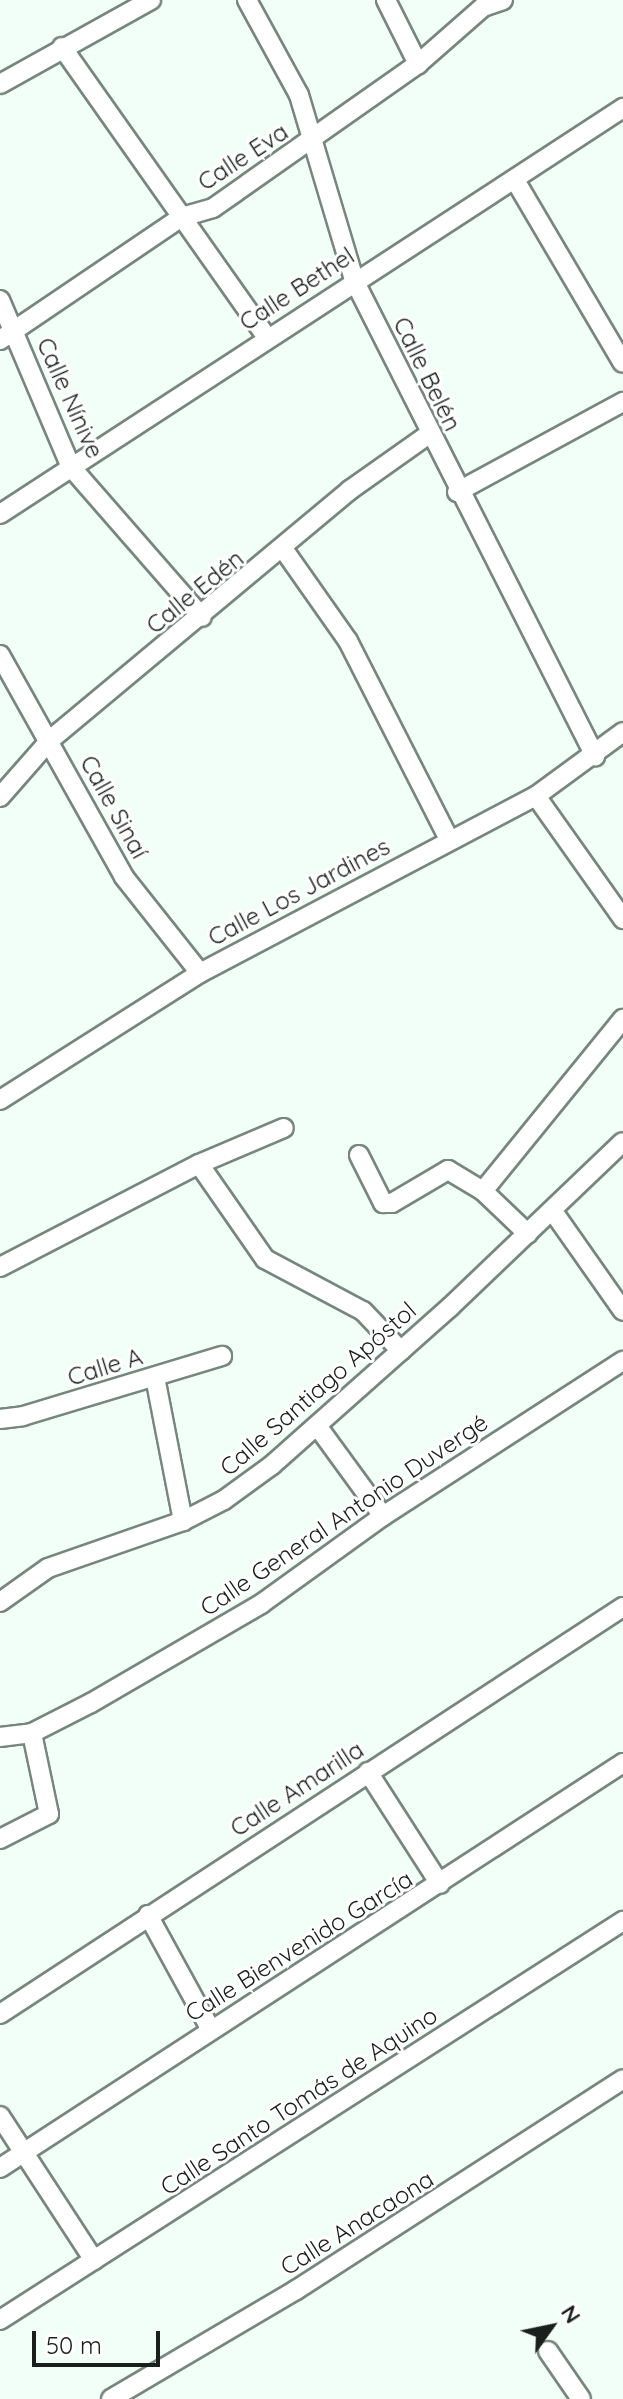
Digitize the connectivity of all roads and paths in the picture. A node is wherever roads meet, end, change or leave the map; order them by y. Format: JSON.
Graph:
{"nodes":[{"id":1,"x":151,"y":0,"type":"edge"},
{"id":2,"x":247,"y":0,"type":"edge"},
{"id":3,"x":386,"y":0,"type":"edge"},
{"id":4,"x":503,"y":0,"type":"edge"},
{"id":5,"x":483,"y":4,"type":"edge"},
{"id":6,"x":62,"y":47,"type":"junction"},
{"id":7,"x":418,"y":64,"type":"junction"},
{"id":8,"x":0,"y":84,"type":"edge"},
{"id":9,"x":623,"y":108,"type":"edge"},
{"id":10,"x":311,"y":141,"type":"junction"},
{"id":11,"x":515,"y":180,"type":"junction"},
{"id":12,"x":182,"y":217,"type":"junction"},
{"id":13,"x":354,"y":280,"type":"junction"},
{"id":14,"x":0,"y":300,"type":"edge"},
{"id":15,"x":7,"y":335,"type":"edge"},
{"id":16,"x":267,"y":338,"type":"junction"},
{"id":17,"x":623,"y":363,"type":"edge"},
{"id":18,"x":623,"y":402,"type":"edge"},
{"id":19,"x":429,"y":434,"type":"junction"},
{"id":20,"x":71,"y":467,"type":"junction"},
{"id":21,"x":457,"y":492,"type":"junction"},
{"id":22,"x":0,"y":514,"type":"edge"},
{"id":23,"x":284,"y":550,"type":"junction"},
{"id":24,"x":202,"y":617,"type":"junction"},
{"id":25,"x":0,"y":655,"type":"edge"},
{"id":26,"x":623,"y":732,"type":"edge"},
{"id":27,"x":50,"y":740,"type":"junction"},
{"id":28,"x":595,"y":756,"type":"junction"},
{"id":29,"x":536,"y":796,"type":"junction"},
{"id":30,"x":0,"y":797,"type":"edge"},
{"id":31,"x":449,"y":839,"type":"junction"},
{"id":32,"x":623,"y":919,"type":"edge"},
{"id":33,"x":200,"y":973,"type":"junction"},
{"id":34,"x":623,"y":1019,"type":"edge"},
{"id":35,"x":0,"y":1100,"type":"edge"},
{"id":36,"x":284,"y":1128,"type":"dead end"},
{"id":37,"x":623,"y":1142,"type":"edge"},
{"id":38,"x":359,"y":1155,"type":"dead end"},
{"id":39,"x":199,"y":1164,"type":"junction"},
{"id":40,"x":483,"y":1191,"type":"junction"},
{"id":41,"x":552,"y":1210,"type":"junction"},
{"id":42,"x":528,"y":1234,"type":"junction"},
{"id":43,"x":0,"y":1267,"type":"edge"},
{"id":44,"x":623,"y":1311,"type":"edge"},
{"id":45,"x":401,"y":1351,"type":"junction"},
{"id":46,"x":222,"y":1356,"type":"dead end"},
{"id":47,"x":623,"y":1361,"type":"edge"},
{"id":48,"x":155,"y":1377,"type":"junction"},
{"id":49,"x":0,"y":1419,"type":"edge"},
{"id":50,"x":318,"y":1427,"type":"junction"},
{"id":51,"x":383,"y":1516,"type":"junction"},
{"id":52,"x":183,"y":1521,"type":"junction"},
{"id":53,"x":0,"y":1602,"type":"edge"},
{"id":54,"x":623,"y":1607,"type":"edge"},
{"id":55,"x":32,"y":1733,"type":"junction"},
{"id":56,"x":0,"y":1737,"type":"edge"},
{"id":57,"x":623,"y":1763,"type":"edge"},
{"id":58,"x":368,"y":1772,"type":"junction"},
{"id":59,"x":0,"y":1839,"type":"edge"},
{"id":60,"x":440,"y":1884,"type":"junction"},
{"id":61,"x":148,"y":1915,"type":"junction"},
{"id":62,"x":623,"y":1921,"type":"edge"},
{"id":63,"x":0,"y":2014,"type":"edge"},
{"id":64,"x":211,"y":2030,"type":"junction"},
{"id":65,"x":623,"y":2079,"type":"edge"},
{"id":66,"x":0,"y":2116,"type":"edge"},
{"id":67,"x":24,"y":2153,"type":"junction"},
{"id":68,"x":0,"y":2168,"type":"edge"},
{"id":69,"x":94,"y":2260,"type":"junction"},
{"id":70,"x":0,"y":2320,"type":"edge"},
{"id":71,"x":548,"y":2351,"type":"dead end"},
{"id":72,"x":111,"y":2399,"type":"edge"},
{"id":73,"x":581,"y":2399,"type":"edge"}],
"edges":[{"from":1,"to":6,"type":"street"},
{"from":2,"to":10,"type":"street","name":"Calle Belén"},
{"from":3,"to":7,"type":"street"},
{"from":4,"to":5,"type":"street","name":"Calle Eva"},
{"from":5,"to":7,"type":"street","name":"Calle Eva"},
{"from":6,"to":8,"type":"street"},
{"from":6,"to":12,"type":"street"},
{"from":7,"to":10,"type":"street","name":"Calle Eva"},
{"from":9,"to":11,"type":"street","name":"Calle Bethel"},
{"from":10,"to":12,"type":"street","name":"Calle Eva"},
{"from":10,"to":13,"type":"street","name":"Calle Belén"},
{"from":11,"to":13,"type":"street","name":"Calle Bethel"},
{"from":11,"to":17,"type":"street"},
{"from":12,"to":15,"type":"street","name":"Calle Eva"},
{"from":12,"to":16,"type":"street"},
{"from":13,"to":16,"type":"street","name":"Calle Bethel"},
{"from":13,"to":19,"type":"street","name":"Calle Belén"},
{"from":14,"to":15,"type":"street","name":"Calle Nínive"},
{"from":15,"to":20,"type":"street","name":"Calle Nínive"},
{"from":16,"to":20,"type":"street","name":"Calle Bethel"},
{"from":18,"to":21,"type":"street"},
{"from":19,"to":21,"type":"street","name":"Calle Belén"},
{"from":19,"to":23,"type":"street","name":"Calle Edén"},
{"from":20,"to":22,"type":"street","name":"Calle Bethel"},
{"from":20,"to":24,"type":"street","name":"Calle Nínive"},
{"from":21,"to":28,"type":"street","name":"Calle Belén"},
{"from":23,"to":24,"type":"street","name":"Calle Edén"},
{"from":23,"to":31,"type":"street"},
{"from":24,"to":27,"type":"street","name":"Calle Edén"},
{"from":25,"to":27,"type":"street","name":"Calle Sinaí"},
{"from":26,"to":28,"type":"street","name":"Calle Los Jardines"},
{"from":27,"to":30,"type":"street","name":"Calle Edén"},
{"from":27,"to":33,"type":"street","name":"Calle Sinaí"},
{"from":28,"to":29,"type":"street","name":"Calle Los Jardines"},
{"from":29,"to":31,"type":"street","name":"Calle Los Jardines"},
{"from":29,"to":32,"type":"street"},
{"from":31,"to":33,"type":"street","name":"Calle Los Jardines"},
{"from":33,"to":35,"type":"street","name":"Calle Los Jardines"},
{"from":34,"to":40,"type":"street"},
{"from":36,"to":39,"type":"street"},
{"from":37,"to":41,"type":"street","name":"Calle Santiago Apóstol"},
{"from":38,"to":40,"type":"street"},
{"from":39,"to":43,"type":"street"},
{"from":39,"to":45,"type":"street"},
{"from":40,"to":42,"type":"street"},
{"from":41,"to":42,"type":"street","name":"Calle Santiago Apóstol"},
{"from":41,"to":44,"type":"street"},
{"from":42,"to":45,"type":"street","name":"Calle Santiago Apóstol"},
{"from":45,"to":50,"type":"street","name":"Calle Santiago Apóstol"},
{"from":46,"to":48,"type":"street","name":"Calle A"},
{"from":47,"to":51,"type":"street","name":"Calle General Antonio Duvergé"},
{"from":48,"to":49,"type":"street","name":"Calle A"},
{"from":48,"to":52,"type":"street"},
{"from":50,"to":51,"type":"street"},
{"from":50,"to":52,"type":"street","name":"Calle Santiago Apóstol"},
{"from":51,"to":55,"type":"street","name":"Calle General Antonio Duvergé"},
{"from":52,"to":53,"type":"street","name":"Calle Santiago Apóstol"},
{"from":54,"to":58,"type":"street","name":"Calle Amarilla"},
{"from":55,"to":56,"type":"street","name":"Calle General Antonio Duvergé"},
{"from":55,"to":59,"type":"street"},
{"from":57,"to":60,"type":"street","name":"Calle Bienvenido García"},
{"from":58,"to":60,"type":"street"},
{"from":58,"to":61,"type":"street","name":"Calle Amarilla"},
{"from":60,"to":64,"type":"street","name":"Calle Bienvenido García"},
{"from":61,"to":63,"type":"street","name":"Calle Amarilla"},
{"from":61,"to":64,"type":"street"},
{"from":62,"to":69,"type":"street","name":"Calle Santo Tomás de Aquino"},
{"from":64,"to":67,"type":"street","name":"Calle Bienvenido García"},
{"from":65,"to":72,"type":"street","name":"Calle Anacaona"},
{"from":66,"to":67,"type":"street"},
{"from":67,"to":68,"type":"street","name":"Calle Bienvenido García"},
{"from":67,"to":69,"type":"street"},
{"from":69,"to":70,"type":"street","name":"Calle Santo Tomás de Aquino"},
{"from":71,"to":73,"type":"street"}]}
